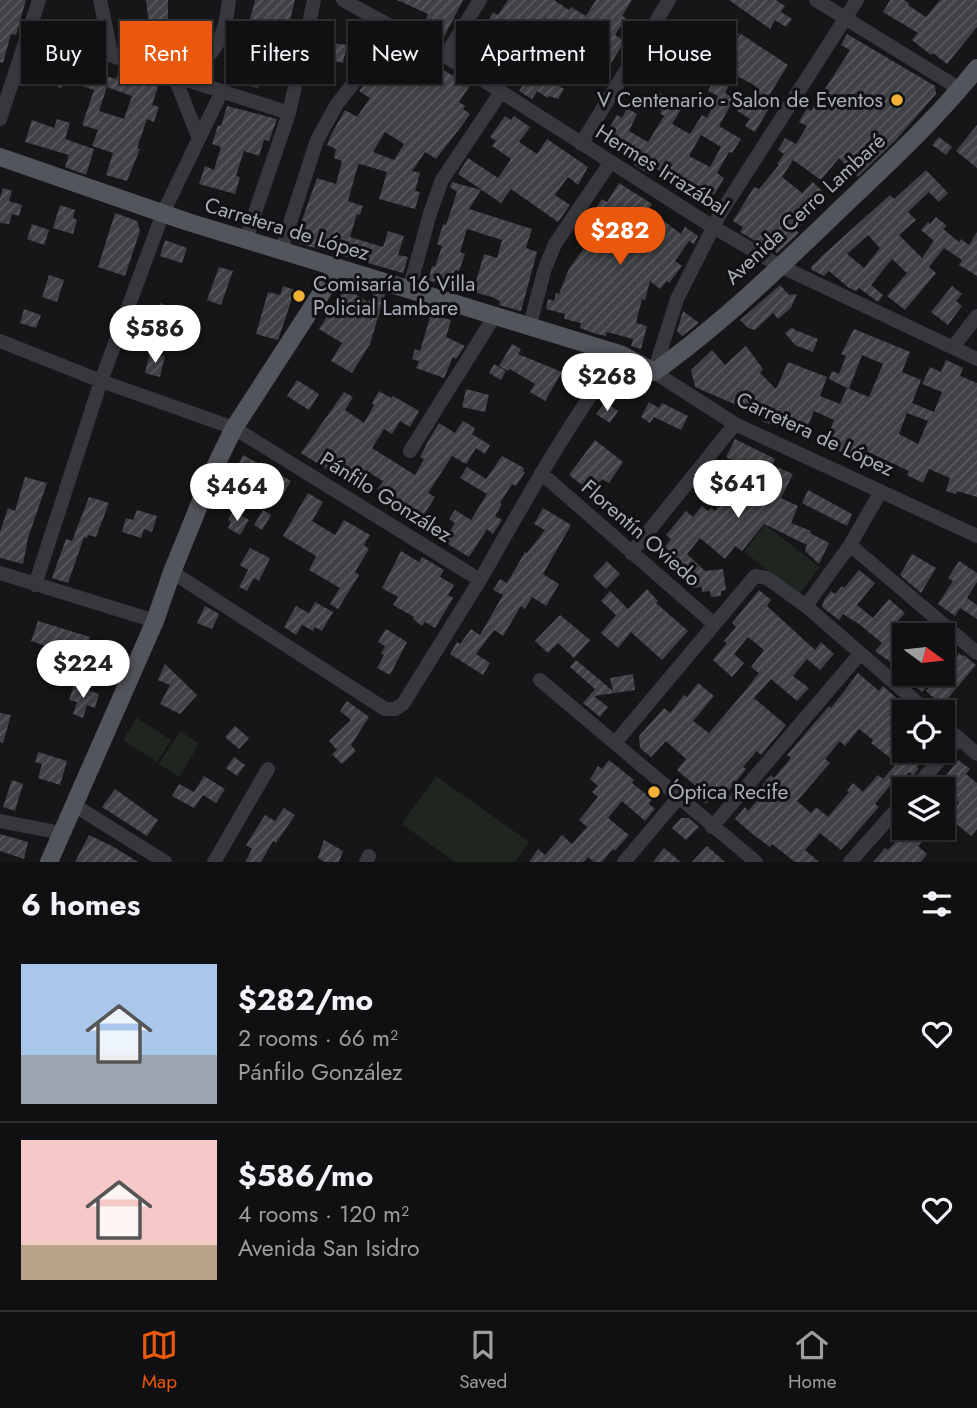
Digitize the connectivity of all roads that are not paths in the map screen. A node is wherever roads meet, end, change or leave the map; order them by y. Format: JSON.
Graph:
{"nodes":[{"id":1,"x":39,"y":0,"type":"edge"},
{"id":2,"x":100,"y":0,"type":"edge"},
{"id":3,"x":229,"y":0,"type":"edge"},
{"id":4,"x":314,"y":0,"type":"edge"},
{"id":5,"x":343,"y":0,"type":"edge"},
{"id":6,"x":480,"y":0,"type":"edge"},
{"id":7,"x":669,"y":0,"type":"edge"},
{"id":8,"x":816,"y":0,"type":"edge"},
{"id":9,"x":857,"y":0,"type":"edge"},
{"id":10,"x":846,"y":19,"type":"junction"},
{"id":11,"x":32,"y":21,"type":"edge"},
{"id":12,"x":381,"y":21,"type":"edge"},
{"id":13,"x":212,"y":52,"type":"edge"},
{"id":14,"x":106,"y":54,"type":"edge"},
{"id":15,"x":442,"y":54,"type":"edge"},
{"id":16,"x":21,"y":56,"type":"edge"},
{"id":17,"x":112,"y":56,"type":"junction"},
{"id":18,"x":445,"y":56,"type":"junction"},
{"id":19,"x":120,"y":59,"type":"edge"},
{"id":20,"x":977,"y":68,"type":"edge"},
{"id":21,"x":177,"y":84,"type":"edge"},
{"id":22,"x":197,"y":84,"type":"edge"},
{"id":23,"x":353,"y":84,"type":"edge"},
{"id":24,"x":960,"y":89,"type":"junction"},
{"id":25,"x":222,"y":91,"type":"junction"},
{"id":26,"x":501,"y":92,"type":"junction"},
{"id":27,"x":289,"y":113,"type":"junction"},
{"id":28,"x":0,"y":119,"type":"edge"},
{"id":29,"x":199,"y":139,"type":"junction"},
{"id":30,"x":581,"y":144,"type":"junction"},
{"id":31,"x":0,"y":157,"type":"edge"},
{"id":32,"x":610,"y":163,"type":"junction"},
{"id":33,"x":163,"y":213,"type":"junction"},
{"id":34,"x":713,"y":227,"type":"junction"},
{"id":35,"x":246,"y":239,"type":"junction"},
{"id":36,"x":281,"y":251,"type":"junction"},
{"id":37,"x":780,"y":266,"type":"junction"},
{"id":38,"x":337,"y":269,"type":"junction"},
{"id":39,"x":410,"y":290,"type":"junction"},
{"id":40,"x":977,"y":316,"type":"edge"},
{"id":41,"x":495,"y":317,"type":"junction"},
{"id":42,"x":529,"y":328,"type":"junction"},
{"id":43,"x":0,"y":341,"type":"edge"},
{"id":44,"x":953,"y":347,"type":"junction"},
{"id":45,"x":621,"y":354,"type":"junction"},
{"id":46,"x":977,"y":359,"type":"edge"},
{"id":47,"x":654,"y":372,"type":"junction"},
{"id":48,"x":101,"y":381,"type":"junction"},
{"id":49,"x":735,"y":424,"type":"junction"},
{"id":50,"x":234,"y":428,"type":"junction"},
{"id":51,"x":410,"y":451,"type":"dead end"},
{"id":52,"x":541,"y":473,"type":"junction"},
{"id":53,"x":881,"y":491,"type":"junction"},
{"id":54,"x":977,"y":536,"type":"edge"},
{"id":55,"x":850,"y":545,"type":"junction"},
{"id":56,"x":631,"y":553,"type":"junction"},
{"id":57,"x":172,"y":572,"type":"junction"},
{"id":58,"x":0,"y":573,"type":"edge"},
{"id":59,"x":480,"y":580,"type":"junction"},
{"id":60,"x":35,"y":585,"type":"junction"},
{"id":61,"x":806,"y":606,"type":"junction"},
{"id":62,"x":155,"y":621,"type":"junction"},
{"id":63,"x":713,"y":624,"type":"junction"},
{"id":64,"x":977,"y":653,"type":"edge"},
{"id":65,"x":859,"y":655,"type":"junction"},
{"id":66,"x":540,"y":680,"type":"dead end"},
{"id":67,"x":913,"y":700,"type":"edge"},
{"id":68,"x":955,"y":734,"type":"edge"},
{"id":69,"x":959,"y":738,"type":"junction"},
{"id":70,"x":615,"y":743,"type":"junction"},
{"id":71,"x":977,"y":754,"type":"edge"},
{"id":72,"x":268,"y":769,"type":"dead end"},
{"id":73,"x":925,"y":777,"type":"edge"},
{"id":74,"x":679,"y":797,"type":"junction"},
{"id":75,"x":74,"y":805,"type":"junction"},
{"id":76,"x":892,"y":815,"type":"edge"},
{"id":77,"x":0,"y":821,"type":"edge"},
{"id":78,"x":712,"y":827,"type":"junction"},
{"id":79,"x":62,"y":834,"type":"junction"},
{"id":80,"x":49,"y":862,"type":"edge"},
{"id":81,"x":165,"y":862,"type":"edge"},
{"id":82,"x":214,"y":862,"type":"edge"},
{"id":83,"x":624,"y":862,"type":"edge"},
{"id":84,"x":756,"y":862,"type":"edge"},
{"id":85,"x":850,"y":862,"type":"edge"}],
"edges":[{"from":1,"to":11,"type":"street"},
{"from":2,"to":17,"type":"street"},
{"from":3,"to":13,"type":"street"},
{"from":4,"to":27,"type":"street"},
{"from":5,"to":12,"type":"street","name":"Hermes Irrazábal"},
{"from":6,"to":18,"type":"street"},
{"from":7,"to":30,"type":"street"},
{"from":8,"to":10,"type":"street"},
{"from":9,"to":10,"type":"street"},
{"from":10,"to":24,"type":"street"},
{"from":10,"to":34,"type":"street"},
{"from":14,"to":17,"type":"street"},
{"from":15,"to":18,"type":"street","name":"Hermes Irrazábal"},
{"from":16,"to":28,"type":"street"},
{"from":17,"to":19,"type":"street"},
{"from":18,"to":26,"type":"street","name":"Hermes Irrazábal"},
{"from":20,"to":24,"type":"main road","name":"Avenida Cerro Lambaré"},
{"from":21,"to":29,"type":"street"},
{"from":22,"to":25,"type":"street"},
{"from":23,"to":36,"type":"street"},
{"from":24,"to":37,"type":"main road","name":"Avenida Cerro Lambaré"},
{"from":25,"to":27,"type":"street"},
{"from":25,"to":29,"type":"street"},
{"from":26,"to":30,"type":"street","name":"Hermes Irrazábal"},
{"from":26,"to":39,"type":"street"},
{"from":27,"to":35,"type":"street"},
{"from":29,"to":33,"type":"street"},
{"from":30,"to":32,"type":"street","name":"Hermes Irrazábal"},
{"from":31,"to":33,"type":"main road","name":"Carretera de López"},
{"from":32,"to":34,"type":"street","name":"Hermes Irrazábal"},
{"from":32,"to":42,"type":"street"},
{"from":33,"to":35,"type":"main road","name":"Carretera de López"},
{"from":33,"to":48,"type":"street"},
{"from":34,"to":37,"type":"street","name":"Hermes Irrazábal"},
{"from":34,"to":47,"type":"street"},
{"from":35,"to":36,"type":"main road","name":"Carretera de López"},
{"from":36,"to":38,"type":"main road","name":"Carretera de López"},
{"from":37,"to":44,"type":"street","name":"Hermes Irrazábal"},
{"from":37,"to":47,"type":"main road","name":"Avenida Cerro Lambaré"},
{"from":38,"to":39,"type":"main road","name":"Carretera de López"},
{"from":38,"to":50,"type":"main road"},
{"from":39,"to":41,"type":"main road","name":"Carretera de López"},
{"from":40,"to":44,"type":"street"},
{"from":41,"to":42,"type":"main road","name":"Carretera de López"},
{"from":41,"to":51,"type":"street"},
{"from":42,"to":45,"type":"main road","name":"Carretera de López"},
{"from":43,"to":48,"type":"street","name":"Pánfilo González"},
{"from":44,"to":46,"type":"street","name":"Hermes Irrazábal"},
{"from":45,"to":47,"type":"main road","name":"Carretera de López"},
{"from":45,"to":52,"type":"street"},
{"from":47,"to":49,"type":"street","name":"Carretera de López"},
{"from":48,"to":50,"type":"street","name":"Pánfilo González"},
{"from":48,"to":60,"type":"street"},
{"from":49,"to":53,"type":"street","name":"Carretera de López"},
{"from":49,"to":56,"type":"street"},
{"from":50,"to":57,"type":"main road"},
{"from":50,"to":59,"type":"street","name":"Pánfilo González"},
{"from":52,"to":56,"type":"street","name":"Florentín Oviedo"},
{"from":52,"to":59,"type":"street"},
{"from":53,"to":54,"type":"street","name":"Carretera de López"},
{"from":53,"to":55,"type":"street"},
{"from":55,"to":61,"type":"street"},
{"from":55,"to":64,"type":"street"},
{"from":56,"to":63,"type":"street","name":"Florentín Oviedo"},
{"from":57,"to":59,"type":"street"},
{"from":57,"to":62,"type":"main road"},
{"from":58,"to":60,"type":"street"},
{"from":60,"to":62,"type":"street"},
{"from":61,"to":63,"type":"street"},
{"from":61,"to":65,"type":"street"},
{"from":62,"to":75,"type":"main road"},
{"from":63,"to":70,"type":"street"},
{"from":65,"to":67,"type":"street"},
{"from":65,"to":78,"type":"street"},
{"from":66,"to":70,"type":"street"},
{"from":68,"to":69,"type":"street"},
{"from":69,"to":71,"type":"street"},
{"from":69,"to":73,"type":"street"},
{"from":70,"to":74,"type":"street"},
{"from":72,"to":82,"type":"street"},
{"from":74,"to":78,"type":"street"},
{"from":74,"to":83,"type":"street"},
{"from":75,"to":79,"type":"main road"},
{"from":75,"to":81,"type":"street"},
{"from":76,"to":85,"type":"street"},
{"from":77,"to":79,"type":"street"},
{"from":78,"to":84,"type":"street"},
{"from":79,"to":80,"type":"main road"}]}
